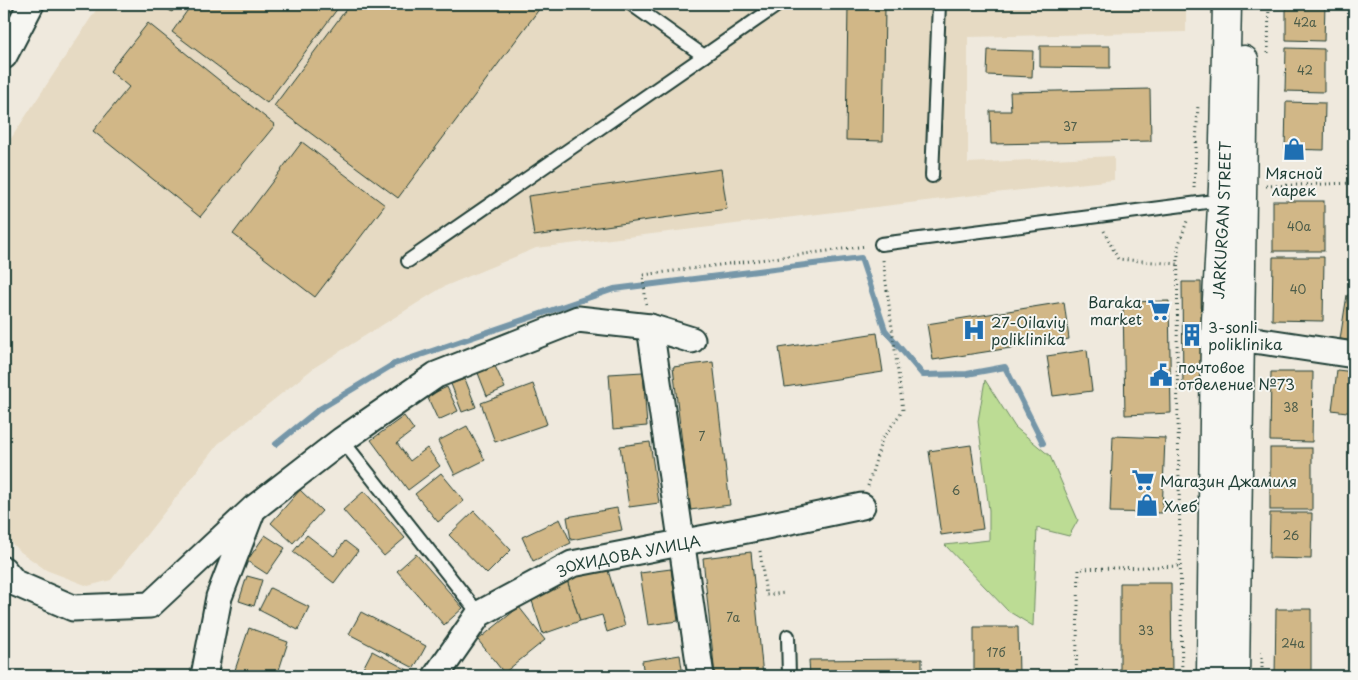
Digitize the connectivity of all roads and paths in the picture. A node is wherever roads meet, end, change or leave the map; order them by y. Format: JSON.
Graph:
{"nodes":[{"id":1,"x":31,"y":4,"type":"edge"},
{"id":2,"x":631,"y":4,"type":"edge"},
{"id":3,"x":779,"y":4,"type":"edge"},
{"id":4,"x":939,"y":4,"type":"edge"},
{"id":5,"x":1226,"y":4,"type":"edge"},
{"id":6,"x":1245,"y":4,"type":"edge"},
{"id":7,"x":4,"y":56,"type":"edge"},
{"id":8,"x":704,"y":56,"type":"junction"},
{"id":9,"x":932,"y":176,"type":"dead end"},
{"id":10,"x":1354,"y":183,"type":"edge"},
{"id":11,"x":1265,"y":186,"type":"dead end"},
{"id":12,"x":1222,"y":200,"type":"junction"},
{"id":13,"x":1192,"y":205,"type":"junction"},
{"id":14,"x":1095,"y":232,"type":"dead end"},
{"id":15,"x":880,"y":244,"type":"junction"},
{"id":16,"x":408,"y":261,"type":"dead end"},
{"id":17,"x":1178,"y":264,"type":"junction"},
{"id":18,"x":645,"y":296,"type":"dead end"},
{"id":19,"x":650,"y":327,"type":"junction"},
{"id":20,"x":1227,"y":338,"type":"junction"},
{"id":21,"x":692,"y":340,"type":"dead end"},
{"id":22,"x":1354,"y":355,"type":"edge"},
{"id":23,"x":342,"y":440,"type":"junction"},
{"id":24,"x":862,"y":506,"type":"joint"},
{"id":25,"x":253,"y":509,"type":"junction"},
{"id":26,"x":757,"y":528,"type":"junction"},
{"id":27,"x":683,"y":542,"type":"junction"},
{"id":28,"x":1181,"y":566,"type":"junction"},
{"id":29,"x":4,"y":570,"type":"edge"},
{"id":30,"x":786,"y":592,"type":"dead end"},
{"id":31,"x":478,"y":614,"type":"junction"},
{"id":32,"x":788,"y":636,"type":"dead end"},
{"id":33,"x":204,"y":676,"type":"edge"},
{"id":34,"x":436,"y":676,"type":"edge"},
{"id":35,"x":702,"y":676,"type":"edge"},
{"id":36,"x":789,"y":676,"type":"edge"},
{"id":37,"x":1076,"y":676,"type":"edge"},
{"id":38,"x":1182,"y":676,"type":"edge"},
{"id":39,"x":1211,"y":676,"type":"edge"},
{"id":40,"x":1235,"y":676,"type":"edge"}],
"edges":[{"from":1,"to":7,"type":"street"},
{"from":2,"to":8,"type":"lane"},
{"from":3,"to":8,"type":"lane"},
{"from":4,"to":9,"type":"lane"},
{"from":5,"to":12,"type":"main road","name":"JARKURGAN STREET"},
{"from":6,"to":20,"type":"main road","name":"JARKURGAN STREET"},
{"from":8,"to":16,"type":"lane"},
{"from":10,"to":11,"type":"path"},
{"from":12,"to":13,"type":"lane"},
{"from":12,"to":20,"type":"main road","name":"JARKURGAN STREET"},
{"from":13,"to":15,"type":"lane"},
{"from":13,"to":17,"type":"path"},
{"from":14,"to":17,"type":"path"},
{"from":15,"to":18,"type":"path"},
{"from":15,"to":24,"type":"path"},
{"from":17,"to":28,"type":"path"},
{"from":19,"to":21,"type":"street"},
{"from":19,"to":23,"type":"street"},
{"from":19,"to":27,"type":"street"},
{"from":20,"to":22,"type":"street"},
{"from":20,"to":39,"type":"main road","name":"JARKURGAN STREET"},
{"from":20,"to":40,"type":"main road","name":"JARKURGAN STREET"},
{"from":23,"to":25,"type":"street"},
{"from":23,"to":31,"type":"lane"},
{"from":24,"to":26,"type":"street","name":"ЗОХИДОВА УЛИЦА"},
{"from":25,"to":29,"type":"street"},
{"from":25,"to":33,"type":"street"},
{"from":26,"to":27,"type":"street","name":"ЗОХИДОВА УЛИЦА"},
{"from":26,"to":30,"type":"path"},
{"from":27,"to":31,"type":"street","name":"ЗОХИДОВА УЛИЦА"},
{"from":27,"to":35,"type":"street"},
{"from":28,"to":37,"type":"path"},
{"from":28,"to":38,"type":"path"},
{"from":31,"to":34,"type":"street","name":"ЗОХИДОВА УЛИЦА"},
{"from":32,"to":36,"type":"lane"}]}
